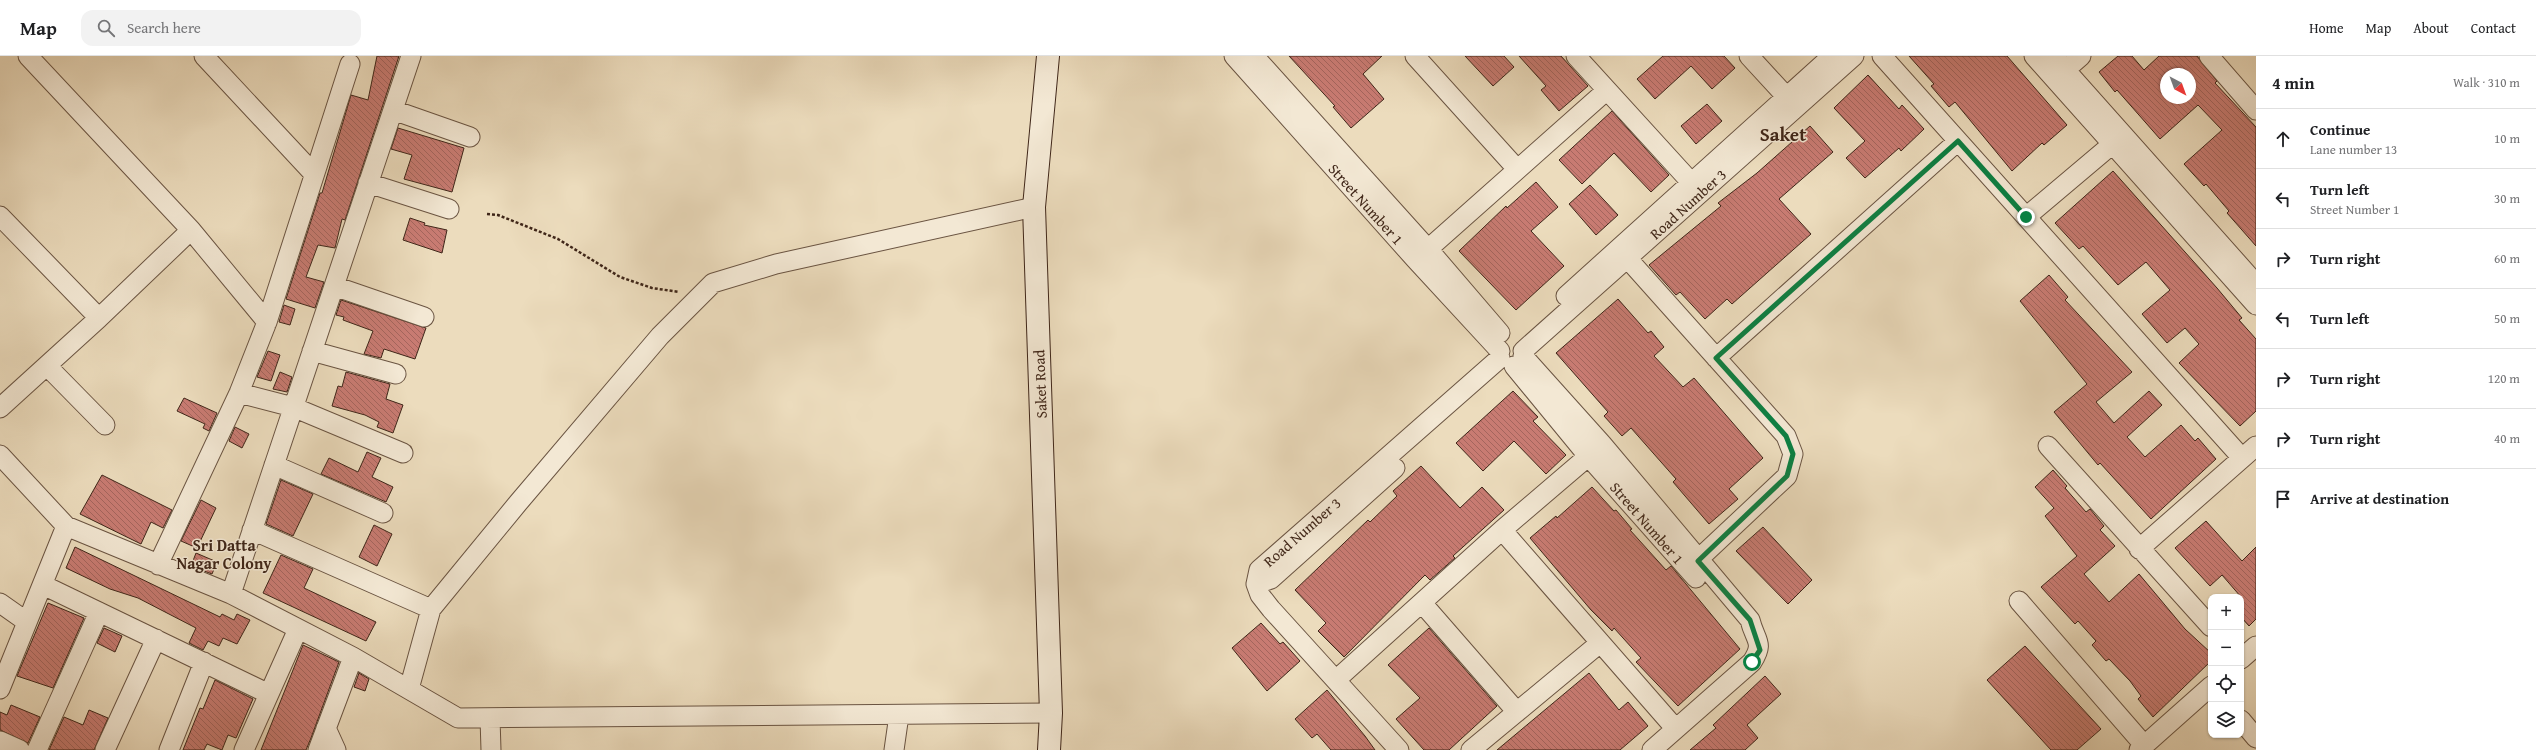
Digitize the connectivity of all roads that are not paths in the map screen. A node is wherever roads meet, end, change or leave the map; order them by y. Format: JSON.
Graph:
{"nodes":[{"id":1,"x":28,"y":56,"type":"edge"},
{"id":2,"x":204,"y":56,"type":"edge"},
{"id":3,"x":411,"y":56,"type":"edge"},
{"id":4,"x":1048,"y":56,"type":"edge"},
{"id":5,"x":1415,"y":56,"type":"edge"},
{"id":6,"x":1576,"y":56,"type":"edge"},
{"id":7,"x":1750,"y":56,"type":"edge"},
{"id":8,"x":1832,"y":56,"type":"edge"},
{"id":9,"x":1854,"y":56,"type":"edge"},
{"id":10,"x":1882,"y":56,"type":"edge"},
{"id":11,"x":2034,"y":56,"type":"edge"},
{"id":12,"x":2081,"y":56,"type":"edge"},
{"id":13,"x":2209,"y":56,"type":"edge"},
{"id":14,"x":1250,"y":59,"type":"edge"},
{"id":15,"x":2059,"y":63,"type":"edge"},
{"id":16,"x":350,"y":64,"type":"dead end"},
{"id":17,"x":1607,"y":90,"type":"junction"},
{"id":18,"x":1791,"y":102,"type":"junction"},
{"id":19,"x":393,"y":110,"type":"junction"},
{"id":20,"x":2256,"y":110,"type":"edge"},
{"id":21,"x":470,"y":137,"type":"dead end"},
{"id":22,"x":2118,"y":139,"type":"junction"},
{"id":23,"x":1958,"y":141,"type":"junction"},
{"id":24,"x":1517,"y":169,"type":"junction"},
{"id":25,"x":314,"y":174,"type":"junction"},
{"id":26,"x":368,"y":183,"type":"junction"},
{"id":27,"x":1696,"y":187,"type":"junction"},
{"id":28,"x":1034,"y":207,"type":"junction"},
{"id":29,"x":449,"y":209,"type":"dead end"},
{"id":30,"x":2026,"y":217,"type":"junction"},
{"id":31,"x":2,"y":220,"type":"edge"},
{"id":32,"x":191,"y":230,"type":"junction"},
{"id":33,"x":1428,"y":249,"type":"junction"},
{"id":34,"x":1627,"y":258,"type":"junction"},
{"id":35,"x":2252,"y":283,"type":"edge"},
{"id":36,"x":334,"y":286,"type":"junction"},
{"id":37,"x":2256,"y":305,"type":"edge"},
{"id":38,"x":99,"y":318,"type":"junction"},
{"id":39,"x":424,"y":318,"type":"dead end"},
{"id":40,"x":267,"y":322,"type":"junction"},
{"id":41,"x":312,"y":351,"type":"junction"},
{"id":42,"x":1512,"y":354,"type":"junction"},
{"id":43,"x":1716,"y":358,"type":"junction"},
{"id":44,"x":47,"y":366,"type":"junction"},
{"id":45,"x":396,"y":374,"type":"dead end"},
{"id":46,"x":239,"y":393,"type":"junction"},
{"id":47,"x":293,"y":407,"type":"junction"},
{"id":48,"x":0,"y":408,"type":"edge"},
{"id":49,"x":105,"y":426,"type":"dead end"},
{"id":50,"x":2048,"y":446,"type":"dead end"},
{"id":51,"x":1595,"y":450,"type":"junction"},
{"id":52,"x":2249,"y":452,"type":"edge"},
{"id":53,"x":403,"y":453,"type":"dead end"},
{"id":54,"x":0,"y":455,"type":"edge"},
{"id":55,"x":274,"y":465,"type":"junction"},
{"id":56,"x":383,"y":513,"type":"dead end"},
{"id":57,"x":66,"y":526,"type":"junction"},
{"id":58,"x":252,"y":530,"type":"junction"},
{"id":59,"x":1502,"y":530,"type":"junction"},
{"id":60,"x":2139,"y":549,"type":"junction"},
{"id":61,"x":158,"y":565,"type":"junction"},
{"id":62,"x":1693,"y":565,"type":"junction"},
{"id":63,"x":42,"y":585,"type":"junction"},
{"id":64,"x":231,"y":594,"type":"junction"},
{"id":65,"x":2019,"y":601,"type":"dead end"},
{"id":66,"x":0,"y":603,"type":"edge"},
{"id":67,"x":1422,"y":603,"type":"junction"},
{"id":68,"x":431,"y":609,"type":"junction"},
{"id":69,"x":99,"y":612,"type":"junction"},
{"id":70,"x":27,"y":622,"type":"junction"},
{"id":71,"x":2208,"y":624,"type":"edge"},
{"id":72,"x":298,"y":629,"type":"junction"},
{"id":73,"x":156,"y":639,"type":"junction"},
{"id":74,"x":1600,"y":643,"type":"junction"},
{"id":75,"x":2256,"y":646,"type":"edge"},
{"id":76,"x":2244,"y":656,"type":"edge"},
{"id":77,"x":353,"y":657,"type":"junction"},
{"id":78,"x":204,"y":662,"type":"junction"},
{"id":79,"x":1336,"y":680,"type":"junction"},
{"id":80,"x":0,"y":689,"type":"edge"},
{"id":81,"x":409,"y":689,"type":"junction"},
{"id":82,"x":2208,"y":689,"type":"edge"},
{"id":83,"x":269,"y":694,"type":"junction"},
{"id":84,"x":1517,"y":712,"type":"junction"},
{"id":85,"x":1051,"y":714,"type":"junction"},
{"id":86,"x":899,"y":715,"type":"junction"},
{"id":87,"x":490,"y":718,"type":"junction"},
{"id":88,"x":2244,"y":724,"type":"edge"},
{"id":89,"x":326,"y":728,"type":"junction"},
{"id":90,"x":1675,"y":728,"type":"junction"},
{"id":91,"x":2256,"y":738,"type":"edge"},
{"id":92,"x":0,"y":741,"type":"edge"},
{"id":93,"x":2142,"y":748,"type":"edge"},
{"id":94,"x":20,"y":750,"type":"edge"},
{"id":95,"x":37,"y":750,"type":"edge"},
{"id":96,"x":105,"y":750,"type":"edge"},
{"id":97,"x":169,"y":750,"type":"edge"},
{"id":98,"x":244,"y":750,"type":"edge"},
{"id":99,"x":318,"y":750,"type":"edge"},
{"id":100,"x":336,"y":750,"type":"edge"},
{"id":101,"x":491,"y":750,"type":"edge"},
{"id":102,"x":894,"y":750,"type":"edge"},
{"id":103,"x":1049,"y":750,"type":"edge"},
{"id":104,"x":1399,"y":750,"type":"edge"},
{"id":105,"x":1471,"y":750,"type":"edge"},
{"id":106,"x":1652,"y":750,"type":"edge"}],
"edges":[{"from":1,"to":32,"type":"street"},
{"from":2,"to":25,"type":"street"},
{"from":3,"to":19,"type":"street"},
{"from":4,"to":28,"type":"street","name":"Saket Road"},
{"from":5,"to":24,"type":"street"},
{"from":6,"to":17,"type":"street"},
{"from":7,"to":18,"type":"street"},
{"from":8,"to":18,"type":"street","name":"Road Number 3"},
{"from":9,"to":18,"type":"street","name":"Road Number 3"},
{"from":10,"to":23,"type":"street"},
{"from":11,"to":22,"type":"street"},
{"from":12,"to":15,"type":"street"},
{"from":13,"to":20,"type":"street"},
{"from":14,"to":33,"type":"street","name":"Street Number 1"},
{"from":14,"to":42,"type":"street","name":"Street Number 1"},
{"from":15,"to":22,"type":"street"},
{"from":16,"to":25,"type":"street"},
{"from":17,"to":24,"type":"street"},
{"from":17,"to":27,"type":"street"},
{"from":18,"to":27,"type":"street","name":"Road Number 3"},
{"from":19,"to":21,"type":"street"},
{"from":19,"to":26,"type":"street"},
{"from":22,"to":30,"type":"street"},
{"from":22,"to":35,"type":"street"},
{"from":23,"to":30,"type":"street"},
{"from":23,"to":43,"type":"street"},
{"from":24,"to":33,"type":"street"},
{"from":25,"to":40,"type":"street"},
{"from":26,"to":29,"type":"street"},
{"from":26,"to":36,"type":"street"},
{"from":27,"to":34,"type":"street","name":"Road Number 3"},
{"from":27,"to":42,"type":"street","name":"Road Number 3"},
{"from":28,"to":68,"type":"street"},
{"from":28,"to":85,"type":"street","name":"Saket Road"},
{"from":30,"to":52,"type":"street"},
{"from":31,"to":38,"type":"street"},
{"from":32,"to":38,"type":"street"},
{"from":32,"to":40,"type":"street"},
{"from":33,"to":42,"type":"street","name":"Street Number 1"},
{"from":34,"to":42,"type":"street","name":"Road Number 3"},
{"from":34,"to":43,"type":"street"},
{"from":35,"to":37,"type":"street"},
{"from":36,"to":39,"type":"street"},
{"from":36,"to":41,"type":"street"},
{"from":38,"to":44,"type":"street"},
{"from":40,"to":46,"type":"street"},
{"from":41,"to":45,"type":"street"},
{"from":41,"to":47,"type":"street"},
{"from":42,"to":51,"type":"street","name":"Street Number 1"},
{"from":42,"to":79,"type":"street","name":"Road Number 3"},
{"from":43,"to":62,"type":"street"},
{"from":44,"to":48,"type":"street"},
{"from":44,"to":49,"type":"street"},
{"from":46,"to":47,"type":"street"},
{"from":46,"to":61,"type":"street"},
{"from":47,"to":53,"type":"street"},
{"from":47,"to":55,"type":"street"},
{"from":50,"to":60,"type":"street"},
{"from":51,"to":59,"type":"street"},
{"from":51,"to":62,"type":"street","name":"Street Number 1"},
{"from":52,"to":60,"type":"street"},
{"from":54,"to":57,"type":"street"},
{"from":55,"to":56,"type":"street"},
{"from":55,"to":58,"type":"street"},
{"from":57,"to":61,"type":"street"},
{"from":57,"to":63,"type":"street"},
{"from":58,"to":64,"type":"street"},
{"from":58,"to":68,"type":"street"},
{"from":59,"to":67,"type":"street"},
{"from":59,"to":74,"type":"street"},
{"from":60,"to":71,"type":"street"},
{"from":61,"to":64,"type":"street"},
{"from":62,"to":90,"type":"street","name":"Street Number 1"},
{"from":63,"to":69,"type":"street"},
{"from":63,"to":70,"type":"street"},
{"from":64,"to":72,"type":"street"},
{"from":65,"to":93,"type":"street"},
{"from":66,"to":70,"type":"street"},
{"from":67,"to":79,"type":"street"},
{"from":67,"to":84,"type":"street"},
{"from":68,"to":81,"type":"street"},
{"from":69,"to":73,"type":"street"},
{"from":69,"to":95,"type":"street"},
{"from":70,"to":80,"type":"street"},
{"from":72,"to":77,"type":"street"},
{"from":72,"to":83,"type":"street"},
{"from":73,"to":78,"type":"street"},
{"from":73,"to":96,"type":"street"},
{"from":74,"to":84,"type":"street"},
{"from":74,"to":90,"type":"street"},
{"from":75,"to":76,"type":"street"},
{"from":77,"to":81,"type":"street"},
{"from":77,"to":89,"type":"street"},
{"from":78,"to":83,"type":"street"},
{"from":78,"to":97,"type":"street"},
{"from":79,"to":104,"type":"street"},
{"from":81,"to":87,"type":"street"},
{"from":82,"to":93,"type":"street"},
{"from":83,"to":98,"type":"street"},
{"from":84,"to":105,"type":"street"},
{"from":85,"to":86,"type":"street"},
{"from":85,"to":103,"type":"street","name":"Saket Road"},
{"from":86,"to":87,"type":"street"},
{"from":86,"to":102,"type":"street"},
{"from":87,"to":101,"type":"street"},
{"from":88,"to":91,"type":"street"},
{"from":89,"to":99,"type":"street"},
{"from":89,"to":100,"type":"street"},
{"from":90,"to":106,"type":"street"},
{"from":92,"to":94,"type":"street"}]}
